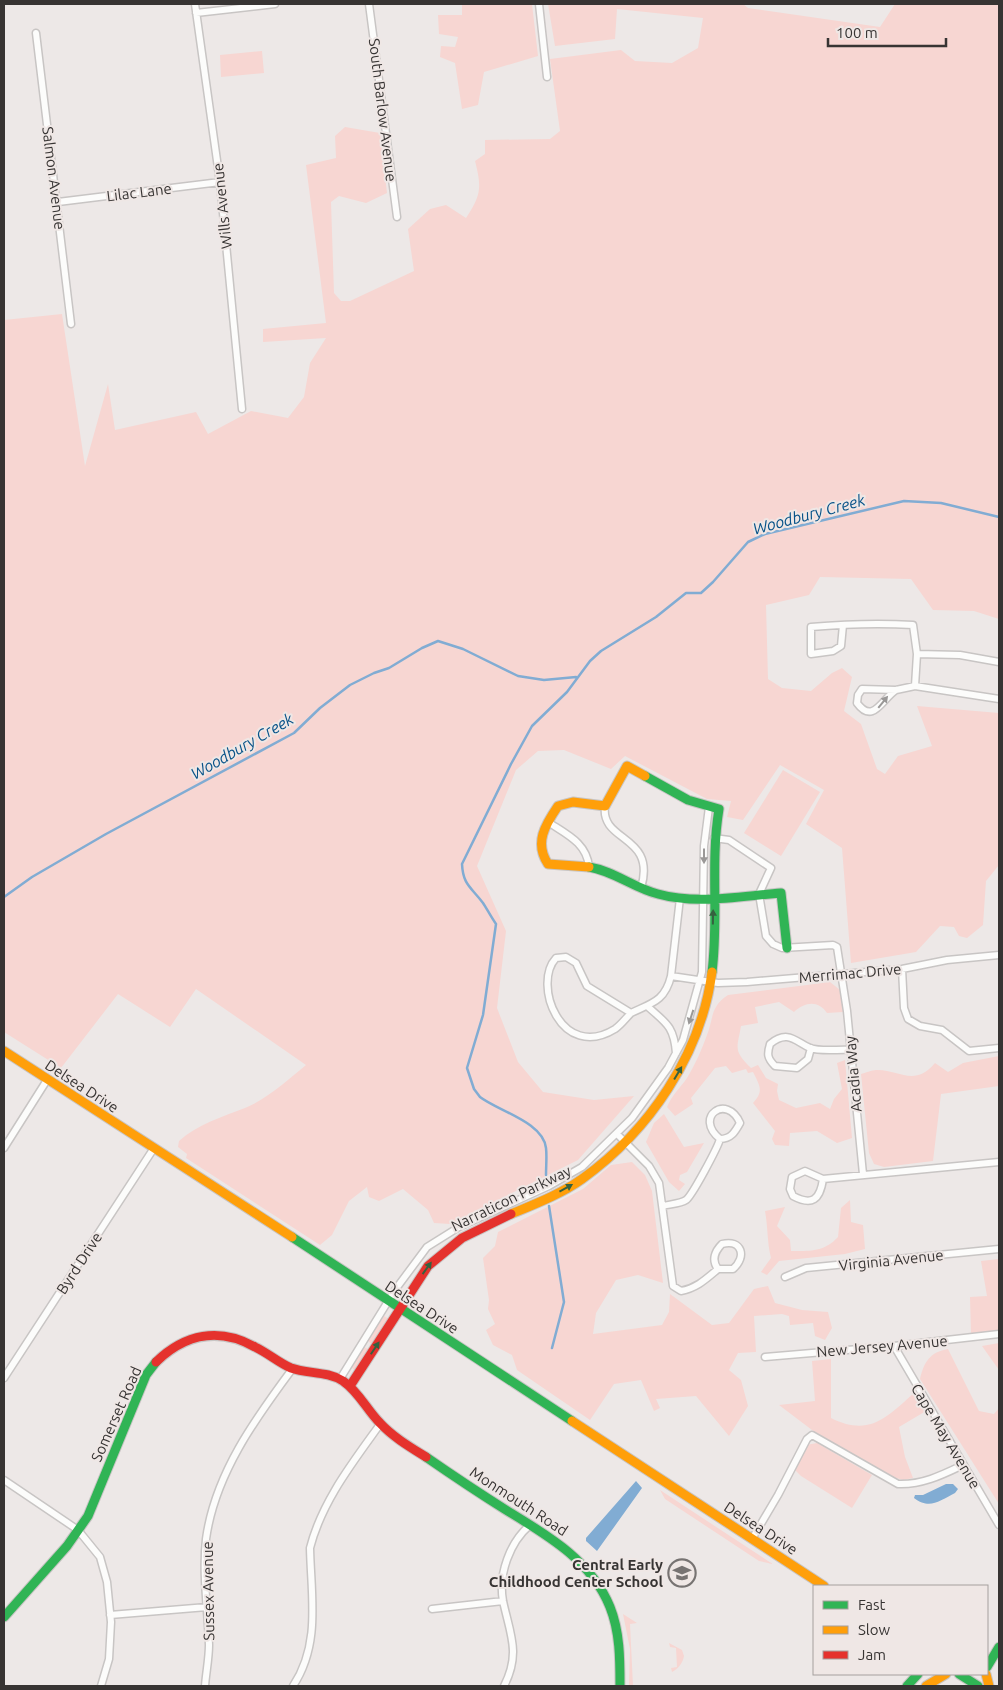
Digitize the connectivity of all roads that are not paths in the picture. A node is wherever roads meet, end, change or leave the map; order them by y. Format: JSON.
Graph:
{"nodes":[{"id":1,"x":195,"y":4,"type":"edge"},
{"id":2,"x":274,"y":4,"type":"edge"},
{"id":3,"x":369,"y":4,"type":"edge"},
{"id":4,"x":539,"y":4,"type":"edge"},
{"id":5,"x":196,"y":13,"type":"junction"},
{"id":6,"x":36,"y":33,"type":"dead end"},
{"id":7,"x":547,"y":77,"type":"dead end"},
{"id":8,"x":220,"y":182,"type":"junction"},
{"id":9,"x":58,"y":202,"type":"junction"},
{"id":10,"x":397,"y":217,"type":"dead end"},
{"id":11,"x":71,"y":324,"type":"dead end"},
{"id":12,"x":242,"y":409,"type":"dead end"},
{"id":13,"x":842,"y":625,"type":"junction"},
{"id":14,"x":917,"y":654,"type":"junction"},
{"id":15,"x":999,"y":662,"type":"edge"},
{"id":16,"x":915,"y":686,"type":"junction"},
{"id":17,"x":896,"y":690,"type":"junction"},
{"id":18,"x":999,"y":699,"type":"edge"},
{"id":19,"x":605,"y":806,"type":"junction"},
{"id":20,"x":708,"y":807,"type":"junction"},
{"id":21,"x":548,"y":822,"type":"junction"},
{"id":22,"x":714,"y":838,"type":"junction"},
{"id":23,"x":589,"y":867,"type":"junction"},
{"id":24,"x":641,"y":888,"type":"junction"},
{"id":25,"x":759,"y":894,"type":"junction"},
{"id":26,"x":680,"y":898,"type":"junction"},
{"id":27,"x":714,"y":898,"type":"junction"},
{"id":28,"x":704,"y":900,"type":"junction"},
{"id":29,"x":787,"y":948,"type":"junction"},
{"id":30,"x":999,"y":955,"type":"edge"},
{"id":31,"x":902,"y":969,"type":"junction"},
{"id":32,"x":842,"y":974,"type":"junction"},
{"id":33,"x":671,"y":976,"type":"junction"},
{"id":34,"x":700,"y":980,"type":"junction"},
{"id":35,"x":711,"y":982,"type":"junction"},
{"id":36,"x":647,"y":1006,"type":"junction"},
{"id":37,"x":631,"y":1013,"type":"junction"},
{"id":38,"x":811,"y":1048,"type":"junction"},
{"id":39,"x":999,"y":1048,"type":"edge"},
{"id":40,"x":851,"y":1050,"type":"junction"},
{"id":41,"x":4,"y":1051,"type":"edge"},
{"id":42,"x":676,"y":1053,"type":"junction"},
{"id":43,"x":48,"y":1080,"type":"junction"},
{"id":44,"x":618,"y":1134,"type":"junction"},
{"id":45,"x":720,"y":1139,"type":"junction"},
{"id":46,"x":625,"y":1141,"type":"junction"},
{"id":47,"x":4,"y":1148,"type":"edge"},
{"id":48,"x":154,"y":1148,"type":"junction"},
{"id":49,"x":999,"y":1162,"type":"edge"},
{"id":50,"x":863,"y":1174,"type":"junction"},
{"id":51,"x":823,"y":1179,"type":"junction"},
{"id":52,"x":663,"y":1206,"type":"junction"},
{"id":53,"x":999,"y":1249,"type":"edge"},
{"id":54,"x":718,"y":1269,"type":"junction"},
{"id":55,"x":785,"y":1278,"type":"dead end"},
{"id":56,"x":388,"y":1301,"type":"junction"},
{"id":57,"x":401,"y":1309,"type":"junction"},
{"id":58,"x":999,"y":1334,"type":"edge"},
{"id":59,"x":894,"y":1346,"type":"junction"},
{"id":60,"x":765,"y":1357,"type":"dead end"},
{"id":61,"x":293,"y":1368,"type":"junction"},
{"id":62,"x":4,"y":1378,"type":"edge"},
{"id":63,"x":340,"y":1379,"type":"junction"},
{"id":64,"x":350,"y":1386,"type":"junction"},
{"id":65,"x":381,"y":1424,"type":"junction"},
{"id":66,"x":963,"y":1465,"type":"junction"},
{"id":67,"x":4,"y":1480,"type":"edge"},
{"id":68,"x":530,"y":1525,"type":"junction"},
{"id":69,"x":999,"y":1525,"type":"edge"},
{"id":70,"x":78,"y":1530,"type":"junction"},
{"id":71,"x":752,"y":1539,"type":"junction"},
{"id":72,"x":822,"y":1585,"type":"edge"},
{"id":73,"x":503,"y":1601,"type":"junction"},
{"id":74,"x":207,"y":1607,"type":"junction"},
{"id":75,"x":432,"y":1609,"type":"dead end"},
{"id":76,"x":110,"y":1615,"type":"junction"},
{"id":77,"x":4,"y":1617,"type":"edge"},
{"id":78,"x":999,"y":1642,"type":"edge"},
{"id":79,"x":999,"y":1647,"type":"edge"},
{"id":80,"x":988,"y":1649,"type":"edge"},
{"id":81,"x":988,"y":1665,"type":"edge"},
{"id":82,"x":917,"y":1675,"type":"edge"},
{"id":83,"x":944,"y":1675,"type":"edge"},
{"id":84,"x":960,"y":1675,"type":"edge"},
{"id":85,"x":101,"y":1686,"type":"edge"},
{"id":86,"x":205,"y":1686,"type":"edge"},
{"id":87,"x":293,"y":1686,"type":"edge"},
{"id":88,"x":504,"y":1686,"type":"edge"},
{"id":89,"x":620,"y":1686,"type":"edge"},
{"id":90,"x":907,"y":1686,"type":"edge"},
{"id":91,"x":926,"y":1686,"type":"edge"},
{"id":92,"x":978,"y":1686,"type":"edge"}],
"edges":[{"from":1,"to":5,"type":"street","name":"Wills Avenue"},
{"from":2,"to":5,"type":"street"},
{"from":3,"to":10,"type":"street","name":"South Barlow Avenue"},
{"from":4,"to":7,"type":"street"},
{"from":5,"to":8,"type":"street","name":"Wills Avenue"},
{"from":6,"to":9,"type":"street","name":"Salmon Avenue"},
{"from":8,"to":9,"type":"street","name":"Lilac Lane"},
{"from":8,"to":12,"type":"street","name":"Wills Avenue"},
{"from":9,"to":11,"type":"street","name":"Salmon Avenue"},
{"from":13,"to":13,"type":"street"},
{"from":13,"to":14,"type":"street"},
{"from":14,"to":15,"type":"street"},
{"from":14,"to":16,"type":"street"},
{"from":16,"to":17,"type":"street"},
{"from":16,"to":18,"type":"street"},
{"from":17,"to":17,"type":"street","one_way":true},
{"from":19,"to":20,"type":"street"},
{"from":19,"to":21,"type":"street"},
{"from":19,"to":24,"type":"street"},
{"from":20,"to":22,"type":"street","name":"Narraticon Parkway"},
{"from":20,"to":28,"type":"street","name":"Narraticon Parkway","one_way":true},
{"from":21,"to":23,"type":"street"},
{"from":21,"to":23,"type":"street"},
{"from":22,"to":25,"type":"street"},
{"from":22,"to":27,"type":"street","name":"Narraticon Parkway"},
{"from":23,"to":24,"type":"street"},
{"from":24,"to":26,"type":"street"},
{"from":25,"to":27,"type":"street"},
{"from":25,"to":29,"type":"street"},
{"from":25,"to":29,"type":"street"},
{"from":26,"to":28,"type":"street"},
{"from":26,"to":33,"type":"street"},
{"from":27,"to":28,"type":"street"},
{"from":35,"to":27,"type":"street","name":"Narraticon Parkway","one_way":true},
{"from":28,"to":34,"type":"street","name":"Narraticon Parkway"},
{"from":29,"to":32,"type":"street","name":"Acadia Way"},
{"from":30,"to":31,"type":"street","name":"Merrimac Drive"},
{"from":31,"to":32,"type":"street","name":"Merrimac Drive"},
{"from":31,"to":39,"type":"street"},
{"from":32,"to":35,"type":"street","name":"Merrimac Drive"},
{"from":32,"to":40,"type":"street","name":"Acadia Way"},
{"from":33,"to":34,"type":"street","name":"Merrimac Drive"},
{"from":33,"to":36,"type":"street"},
{"from":34,"to":35,"type":"street","name":"Merrimac Drive"},
{"from":34,"to":42,"type":"street","name":"Narraticon Parkway","one_way":true},
{"from":46,"to":35,"type":"street","name":"Narraticon Parkway","one_way":true},
{"from":36,"to":37,"type":"street"},
{"from":36,"to":42,"type":"street"},
{"from":37,"to":37,"type":"street"},
{"from":38,"to":38,"type":"street"},
{"from":38,"to":40,"type":"street"},
{"from":40,"to":50,"type":"street","name":"Acadia Way"},
{"from":41,"to":43,"type":"street","name":"Delsea Drive"},
{"from":42,"to":44,"type":"street","name":"Narraticon Parkway"},
{"from":43,"to":47,"type":"street"},
{"from":43,"to":48,"type":"street","name":"Delsea Drive"},
{"from":44,"to":46,"type":"street"},
{"from":44,"to":56,"type":"street","name":"Narraticon Parkway"},
{"from":45,"to":45,"type":"street"},
{"from":45,"to":52,"type":"street"},
{"from":46,"to":52,"type":"street"},
{"from":57,"to":46,"type":"street","name":"Narraticon Parkway","one_way":true},
{"from":48,"to":56,"type":"street","name":"Delsea Drive"},
{"from":48,"to":62,"type":"street","name":"Byrd Drive"},
{"from":49,"to":50,"type":"street"},
{"from":50,"to":51,"type":"street"},
{"from":51,"to":51,"type":"street"},
{"from":52,"to":54,"type":"street"},
{"from":53,"to":55,"type":"street","name":"Virginia Avenue"},
{"from":54,"to":54,"type":"street"},
{"from":56,"to":57,"type":"street","name":"Delsea Drive"},
{"from":56,"to":63,"type":"street","name":"Narraticon Parkway"},
{"from":64,"to":57,"type":"street","name":"Narraticon Parkway","one_way":true},
{"from":57,"to":71,"type":"street","name":"Delsea Drive"},
{"from":58,"to":59,"type":"street","name":"New Jersey Avenue"},
{"from":59,"to":60,"type":"street","name":"New Jersey Avenue"},
{"from":59,"to":66,"type":"street","name":"Cape May Avenue"},
{"from":61,"to":63,"type":"street","name":"Somerset Road"},
{"from":61,"to":70,"type":"street","name":"Somerset Road"},
{"from":61,"to":74,"type":"street","name":"Sussex Avenue"},
{"from":63,"to":64,"type":"street","name":"Monmouth Road"},
{"from":64,"to":65,"type":"street","name":"Monmouth Road"},
{"from":65,"to":68,"type":"street","name":"Monmouth Road"},
{"from":65,"to":87,"type":"street"},
{"from":66,"to":69,"type":"street","name":"Cape May Avenue"},
{"from":66,"to":71,"type":"street"},
{"from":67,"to":70,"type":"street"},
{"from":68,"to":73,"type":"street"},
{"from":68,"to":89,"type":"street","name":"Monmouth Road"},
{"from":70,"to":76,"type":"street"},
{"from":70,"to":77,"type":"street","name":"Somerset Road"},
{"from":71,"to":72,"type":"street","name":"Delsea Drive"},
{"from":73,"to":75,"type":"street"},
{"from":73,"to":88,"type":"street"},
{"from":74,"to":76,"type":"street"},
{"from":74,"to":86,"type":"street","name":"Sussex Avenue"},
{"from":76,"to":85,"type":"street"},
{"from":78,"to":80,"type":"street"},
{"from":79,"to":81,"type":"street"},
{"from":82,"to":90,"type":"street"},
{"from":83,"to":91,"type":"street"},
{"from":84,"to":92,"type":"street"}]}
